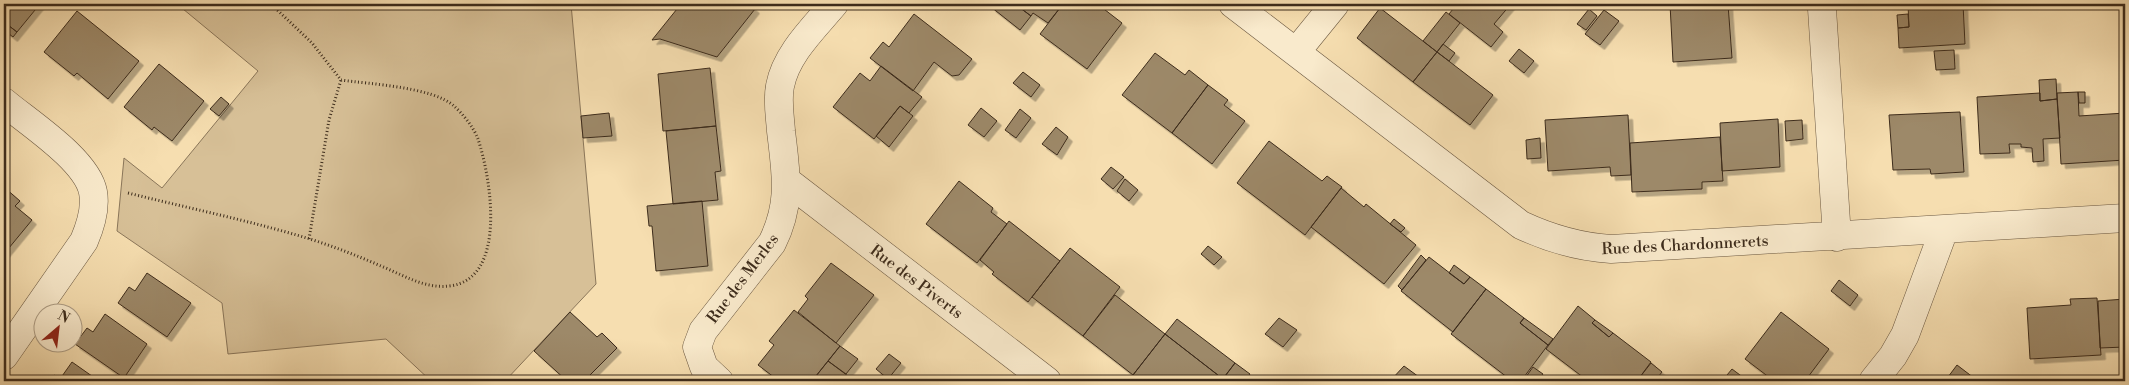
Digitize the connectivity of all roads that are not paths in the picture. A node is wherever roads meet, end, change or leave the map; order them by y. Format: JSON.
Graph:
{"nodes":[{"id":1,"x":834,"y":4,"type":"edge"},
{"id":2,"x":1233,"y":4,"type":"edge"},
{"id":3,"x":1335,"y":4,"type":"edge"},
{"id":4,"x":1822,"y":9,"type":"dead end"},
{"id":5,"x":1296,"y":52,"type":"junction"},
{"id":6,"x":4,"y":102,"type":"edge"},
{"id":7,"x":787,"y":182,"type":"junction"},
{"id":8,"x":2125,"y":218,"type":"edge"},
{"id":9,"x":1944,"y":230,"type":"junction"},
{"id":10,"x":1837,"y":237,"type":"junction"},
{"id":11,"x":4,"y":356,"type":"edge"},
{"id":12,"x":719,"y":381,"type":"edge"},
{"id":13,"x":1047,"y":381,"type":"edge"},
{"id":14,"x":1873,"y":381,"type":"edge"}],
"edges":[{"from":1,"to":7,"type":"street","name":"Rue des Merles"},
{"from":2,"to":5,"type":"street","name":"Rue des Chardonnerets"},
{"from":3,"to":5,"type":"street"},
{"from":4,"to":10,"type":"street"},
{"from":5,"to":10,"type":"street","name":"Rue des Chardonnerets"},
{"from":6,"to":11,"type":"street"},
{"from":7,"to":12,"type":"street","name":"Rue des Merles"},
{"from":7,"to":13,"type":"street","name":"Rue des Piverts"},
{"from":8,"to":9,"type":"street","name":"Rue des Chardonnerets"},
{"from":9,"to":10,"type":"street","name":"Rue des Chardonnerets"},
{"from":9,"to":14,"type":"street"}]}
